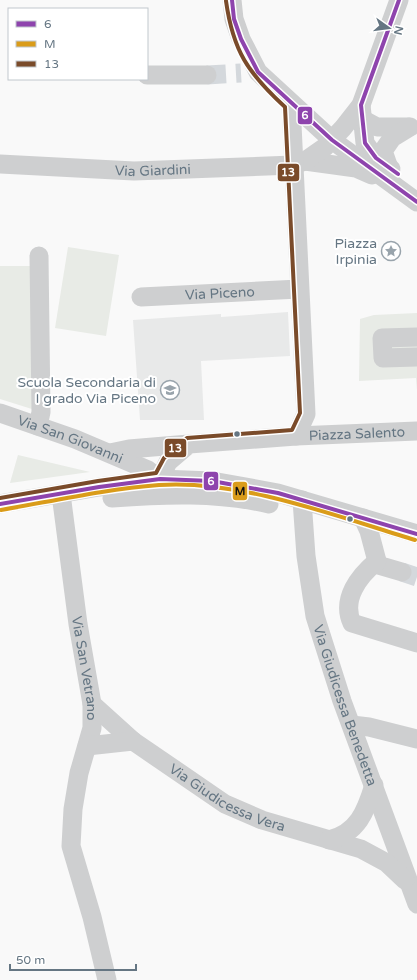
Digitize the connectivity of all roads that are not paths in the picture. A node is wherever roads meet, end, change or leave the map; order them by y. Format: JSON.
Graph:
{"nodes":[{"id":1,"x":232,"y":0,"type":"edge"},
{"id":2,"x":392,"y":5,"type":"edge"},
{"id":3,"x":148,"y":75,"type":"edge"},
{"id":4,"x":207,"y":75,"type":"tunnel mouth"},
{"id":5,"x":290,"y":104,"type":"junction"},
{"id":6,"x":362,"y":112,"type":"junction"},
{"id":7,"x":413,"y":127,"type":"edge"},
{"id":8,"x":332,"y":140,"type":"junction"},
{"id":9,"x":0,"y":164,"type":"edge"},
{"id":10,"x":297,"y":168,"type":"junction"},
{"id":11,"x":391,"y":176,"type":"junction"},
{"id":12,"x":417,"y":188,"type":"edge"},
{"id":13,"x":417,"y":202,"type":"edge"},
{"id":14,"x":39,"y":256,"type":"dead end"},
{"id":15,"x":299,"y":289,"type":"junction"},
{"id":16,"x":141,"y":297,"type":"dead end"},
{"id":17,"x":417,"y":337,"type":"edge"},
{"id":18,"x":417,"y":357,"type":"edge"},
{"id":19,"x":0,"y":413,"type":"edge"},
{"id":20,"x":38,"y":426,"type":"junction"},
{"id":21,"x":417,"y":431,"type":"edge"},
{"id":22,"x":296,"y":436,"type":"junction"},
{"id":23,"x":189,"y":444,"type":"junction"},
{"id":24,"x":110,"y":453,"type":"junction"},
{"id":25,"x":160,"y":479,"type":"junction"},
{"id":26,"x":61,"y":498,"type":"junction"},
{"id":27,"x":0,"y":504,"type":"edge"},
{"id":28,"x":302,"y":506,"type":"junction"},
{"id":29,"x":0,"y":512,"type":"edge"},
{"id":30,"x":366,"y":525,"type":"junction"},
{"id":31,"x":417,"y":534,"type":"edge"},
{"id":32,"x":417,"y":545,"type":"edge"},
{"id":33,"x":376,"y":561,"type":"junction"},
{"id":34,"x":402,"y":572,"type":"tunnel mouth"},
{"id":35,"x":417,"y":643,"type":"edge"},
{"id":36,"x":92,"y":704,"type":"junction"},
{"id":37,"x":352,"y":725,"type":"junction"},
{"id":38,"x":417,"y":739,"type":"edge"},
{"id":39,"x":133,"y":741,"type":"junction"},
{"id":40,"x":87,"y":746,"type":"junction"},
{"id":41,"x":374,"y":785,"type":"junction"},
{"id":42,"x":330,"y":840,"type":"junction"},
{"id":43,"x":408,"y":884,"type":"junction"},
{"id":44,"x":417,"y":904,"type":"edge"},
{"id":45,"x":108,"y":980,"type":"edge"}],
"edges":[{"from":1,"to":5,"type":"street"},
{"from":2,"to":6,"type":"street"},
{"from":3,"to":4,"type":"street"},
{"from":5,"to":8,"type":"street"},
{"from":5,"to":10,"type":"street"},
{"from":6,"to":7,"type":"street"},
{"from":6,"to":8,"type":"street"},
{"from":6,"to":11,"type":"street"},
{"from":7,"to":11,"type":"street"},
{"from":8,"to":10,"type":"street"},
{"from":8,"to":11,"type":"street"},
{"from":9,"to":10,"type":"street","name":"Via Giardini"},
{"from":10,"to":11,"type":"street","name":"Via Giardini"},
{"from":10,"to":15,"type":"street"},
{"from":11,"to":12,"type":"street"},
{"from":11,"to":13,"type":"street"},
{"from":14,"to":20,"type":"street"},
{"from":15,"to":16,"type":"street","name":"Via Piceno"},
{"from":15,"to":22,"type":"street"},
{"from":17,"to":18,"type":"street"},
{"from":19,"to":20,"type":"street","name":"Via San Giovanni"},
{"from":20,"to":24,"type":"street","name":"Via San Giovanni"},
{"from":21,"to":22,"type":"street","name":"Piazza Salento"},
{"from":22,"to":23,"type":"street","name":"Piazza Salento"},
{"from":23,"to":24,"type":"street","name":"Piazza Salento"},
{"from":23,"to":25,"type":"street"},
{"from":24,"to":25,"type":"street","name":"Via San Giovanni"},
{"from":25,"to":26,"type":"street"},
{"from":25,"to":28,"type":"street"},
{"from":26,"to":27,"type":"street"},
{"from":26,"to":28,"type":"street"},
{"from":26,"to":29,"type":"street"},
{"from":26,"to":36,"type":"street","name":"Via San Vetrano"},
{"from":28,"to":30,"type":"street"},
{"from":28,"to":37,"type":"street","name":"Via Giudicessa Benedetta"},
{"from":30,"to":31,"type":"street"},
{"from":30,"to":32,"type":"street"},
{"from":30,"to":33,"type":"street"},
{"from":33,"to":34,"type":"street"},
{"from":33,"to":35,"type":"street"},
{"from":36,"to":39,"type":"street","name":"Via Giudicessa Vera"},
{"from":36,"to":40,"type":"street","name":"Via San Vetrano"},
{"from":37,"to":38,"type":"street"},
{"from":37,"to":41,"type":"street","name":"Via Giudicessa Benedetta"},
{"from":39,"to":40,"type":"street"},
{"from":39,"to":42,"type":"street","name":"Via Giudicessa Vera"},
{"from":40,"to":45,"type":"street","name":"Via San Vetrano"},
{"from":41,"to":42,"type":"street"},
{"from":41,"to":43,"type":"street","name":"Via Giudicessa Benedetta"},
{"from":42,"to":43,"type":"street","name":"Via Giudicessa Vera"},
{"from":43,"to":44,"type":"street","name":"Via Giudicessa Benedetta"}]}
